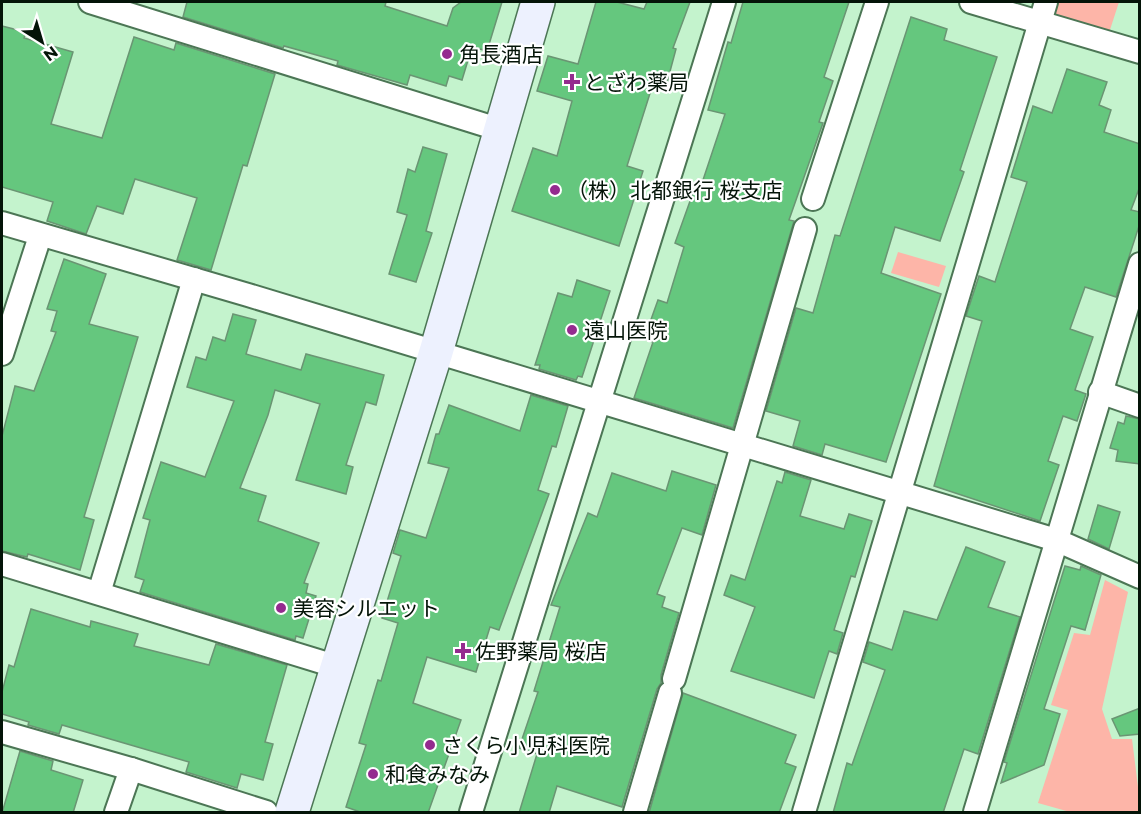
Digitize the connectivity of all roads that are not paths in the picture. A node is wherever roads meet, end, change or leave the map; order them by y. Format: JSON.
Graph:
{"nodes":[{"id":1,"x":90,"y":2,"type":"edge"},
{"id":2,"x":538,"y":2,"type":"edge"},
{"id":3,"x":724,"y":2,"type":"edge"},
{"id":4,"x":877,"y":2,"type":"edge"},
{"id":5,"x":971,"y":2,"type":"edge"},
{"id":6,"x":1043,"y":12,"type":"edge"},
{"id":7,"x":1140,"y":52,"type":"edge"},
{"id":8,"x":501,"y":130,"type":"junction"},
{"id":9,"x":813,"y":199,"type":"dead end"},
{"id":10,"x":2,"y":223,"type":"edge"},
{"id":11,"x":806,"y":229,"type":"dead end"},
{"id":12,"x":40,"y":236,"type":"junction"},
{"id":13,"x":1140,"y":264,"type":"edge"},
{"id":14,"x":194,"y":279,"type":"junction"},
{"id":15,"x":436,"y":351,"type":"junction"},
{"id":16,"x":2,"y":354,"type":"edge"},
{"id":17,"x":1100,"y":392,"type":"junction"},
{"id":18,"x":600,"y":401,"type":"junction"},
{"id":19,"x":1140,"y":406,"type":"edge"},
{"id":20,"x":742,"y":446,"type":"junction"},
{"id":21,"x":899,"y":493,"type":"junction"},
{"id":22,"x":1056,"y":540,"type":"junction"},
{"id":23,"x":2,"y":564,"type":"edge"},
{"id":24,"x":1140,"y":577,"type":"edge"},
{"id":25,"x":99,"y":593,"type":"junction"},
{"id":26,"x":338,"y":667,"type":"junction"},
{"id":27,"x":2,"y":732,"type":"edge"},
{"id":28,"x":130,"y":769,"type":"junction"},
{"id":29,"x":116,"y":813,"type":"edge"},
{"id":30,"x":266,"y":813,"type":"edge"},
{"id":31,"x":292,"y":813,"type":"edge"},
{"id":32,"x":471,"y":813,"type":"edge"},
{"id":33,"x":635,"y":813,"type":"edge"},
{"id":34,"x":804,"y":813,"type":"edge"},
{"id":35,"x":975,"y":813,"type":"edge"}],
"edges":[{"from":1,"to":8,"type":"street"},
{"from":2,"to":8,"type":"street"},
{"from":3,"to":18,"type":"street"},
{"from":4,"to":9,"type":"street"},
{"from":5,"to":6,"type":"street"},
{"from":6,"to":7,"type":"street"},
{"from":6,"to":21,"type":"street"},
{"from":8,"to":15,"type":"street"},
{"from":10,"to":12,"type":"street"},
{"from":11,"to":20,"type":"street"},
{"from":12,"to":14,"type":"street"},
{"from":12,"to":16,"type":"street"},
{"from":13,"to":17,"type":"street"},
{"from":14,"to":15,"type":"street"},
{"from":14,"to":25,"type":"street"},
{"from":15,"to":18,"type":"street"},
{"from":15,"to":26,"type":"street"},
{"from":17,"to":19,"type":"street"},
{"from":17,"to":22,"type":"street"},
{"from":18,"to":20,"type":"street"},
{"from":18,"to":32,"type":"street"},
{"from":20,"to":21,"type":"street"},
{"from":20,"to":33,"type":"street"},
{"from":21,"to":22,"type":"street"},
{"from":21,"to":34,"type":"street"},
{"from":22,"to":24,"type":"street"},
{"from":22,"to":35,"type":"street"},
{"from":23,"to":25,"type":"street"},
{"from":25,"to":26,"type":"street"},
{"from":26,"to":31,"type":"street"},
{"from":27,"to":28,"type":"street"},
{"from":28,"to":29,"type":"street"},
{"from":28,"to":30,"type":"street"}]}
